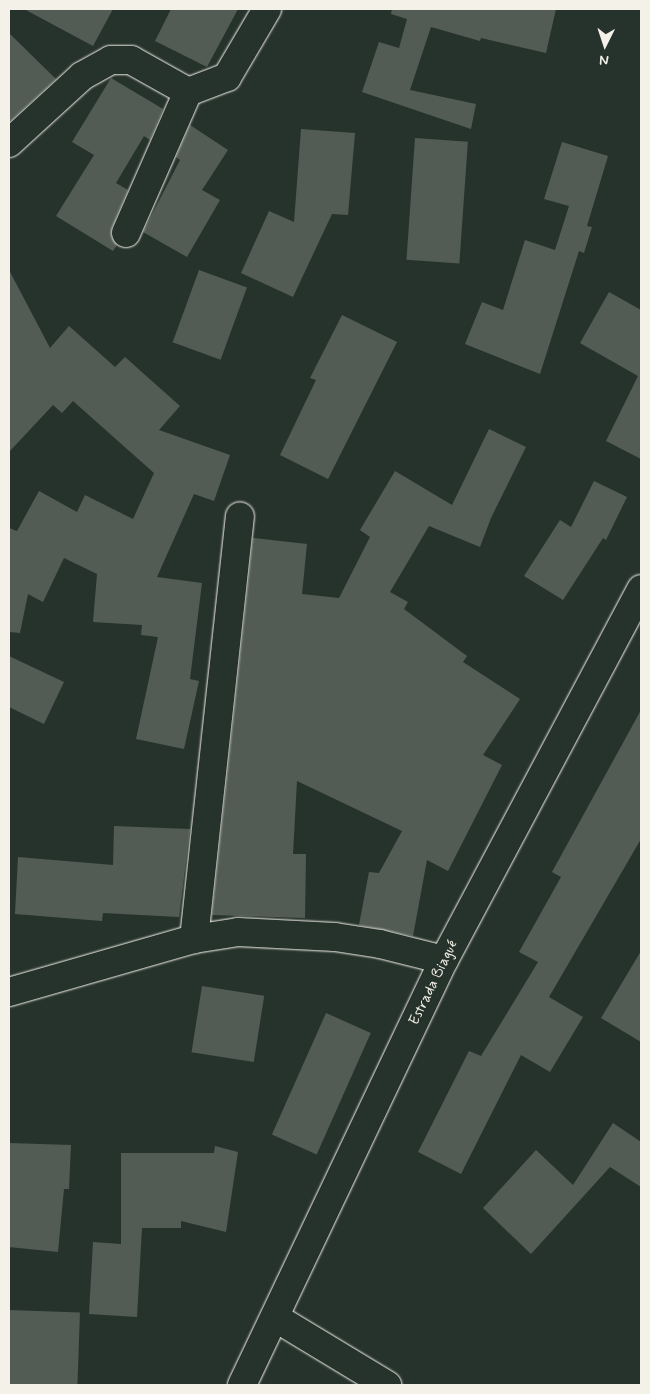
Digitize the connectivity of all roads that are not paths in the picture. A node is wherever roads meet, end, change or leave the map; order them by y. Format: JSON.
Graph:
{"nodes":[{"id":1,"x":267,"y":9,"type":"edge"},
{"id":2,"x":188,"y":92,"type":"junction"},
{"id":3,"x":9,"y":143,"type":"edge"},
{"id":4,"x":126,"y":233,"type":"dead end"},
{"id":5,"x":240,"y":516,"type":"dead end"},
{"id":6,"x":641,"y":589,"type":"edge"},
{"id":7,"x":194,"y":939,"type":"junction"},
{"id":8,"x":444,"y":960,"type":"junction"},
{"id":9,"x":9,"y":992,"type":"edge"},
{"id":10,"x":276,"y":1318,"type":"junction"},
{"id":11,"x":242,"y":1385,"type":"edge"},
{"id":12,"x":387,"y":1385,"type":"edge"}],
"edges":[{"from":1,"to":2,"type":"street"},
{"from":2,"to":3,"type":"street"},
{"from":2,"to":4,"type":"street"},
{"from":5,"to":7,"type":"street"},
{"from":6,"to":8,"type":"street","name":"Estrada Biagué"},
{"from":7,"to":8,"type":"street"},
{"from":7,"to":9,"type":"street"},
{"from":8,"to":10,"type":"street","name":"Estrada Biagué"},
{"from":10,"to":11,"type":"street","name":"Estrada Biagué"},
{"from":10,"to":12,"type":"street"}]}
